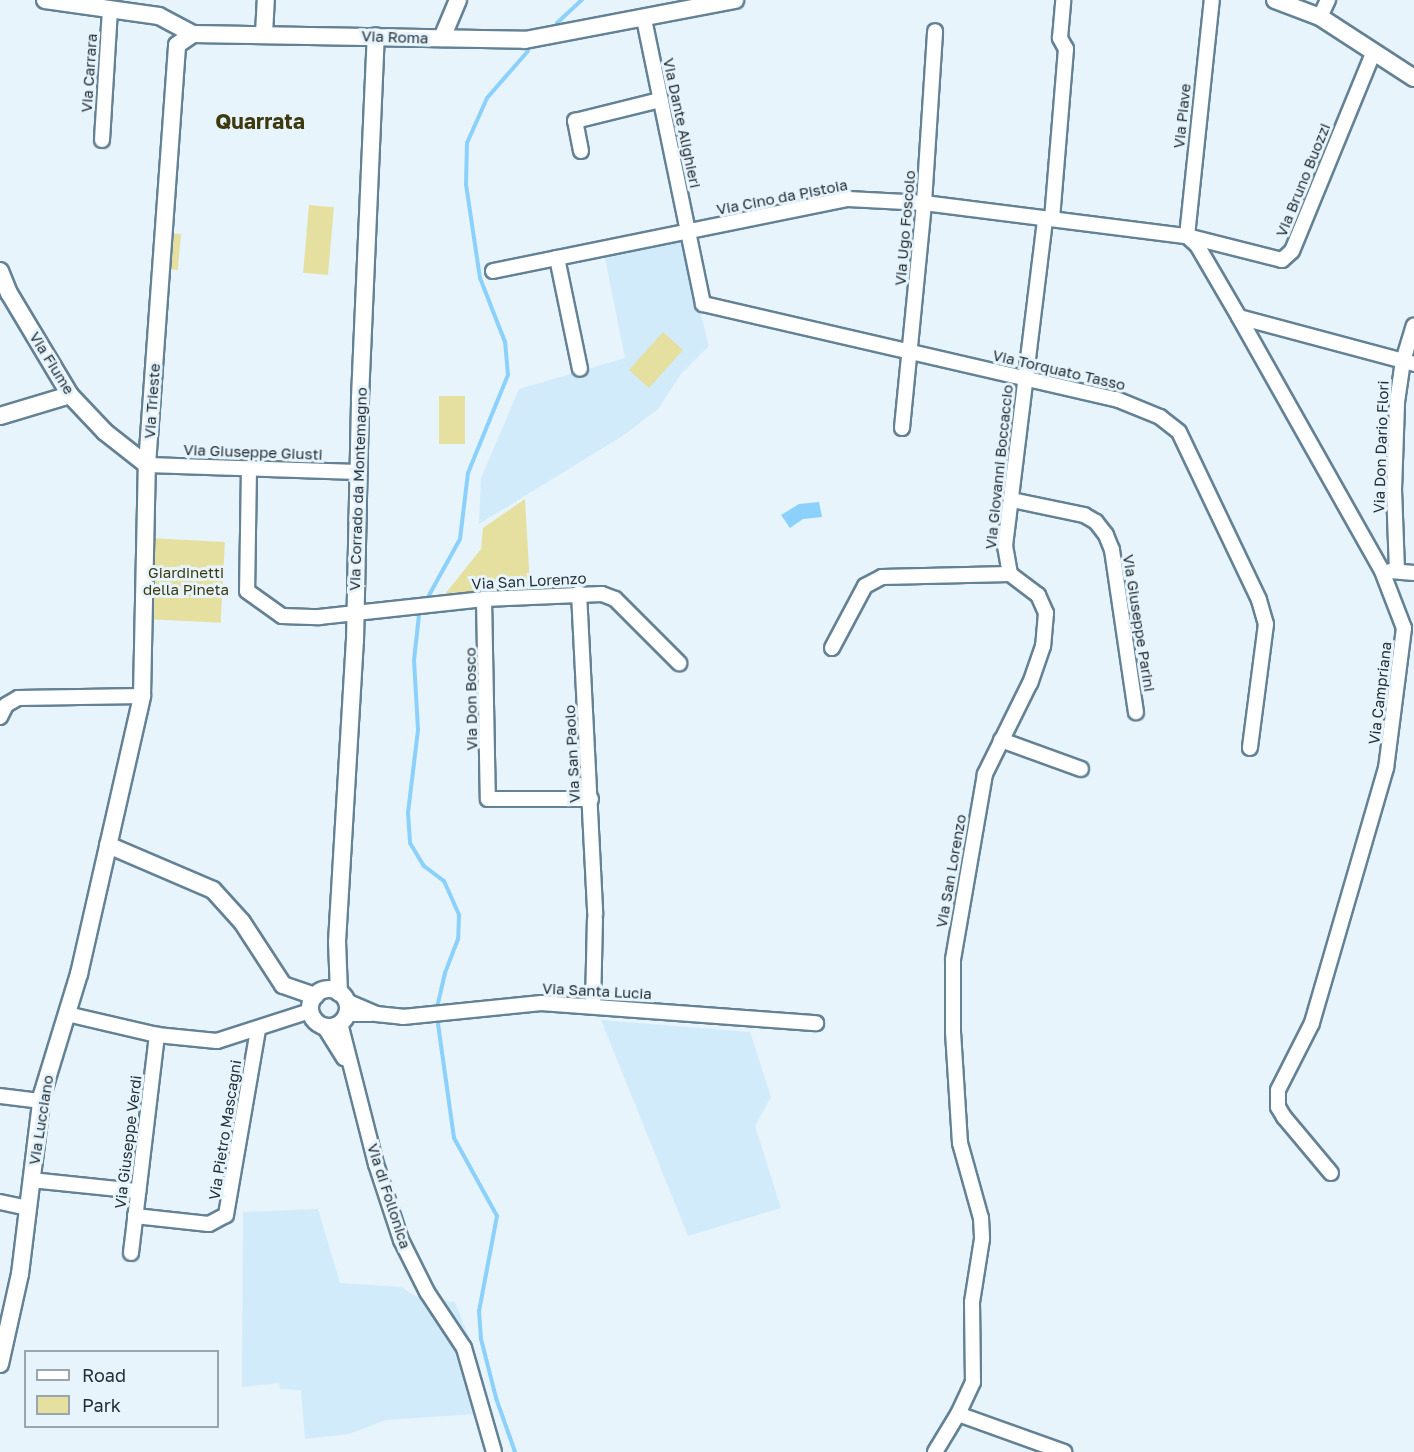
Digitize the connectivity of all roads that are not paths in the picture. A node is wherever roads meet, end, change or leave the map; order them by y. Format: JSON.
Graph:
{"nodes":[{"id":1,"x":45,"y":0,"type":"edge"},
{"id":2,"x":266,"y":0,"type":"edge"},
{"id":3,"x":458,"y":0,"type":"edge"},
{"id":4,"x":735,"y":0,"type":"edge"},
{"id":5,"x":1063,"y":0,"type":"edge"},
{"id":6,"x":1212,"y":0,"type":"edge"},
{"id":7,"x":1275,"y":0,"type":"edge"},
{"id":8,"x":1328,"y":0,"type":"edge"},
{"id":9,"x":110,"y":9,"type":"junction"},
{"id":10,"x":1320,"y":17,"type":"junction"},
{"id":11,"x":644,"y":19,"type":"junction"},
{"id":12,"x":935,"y":31,"type":"dead end"},
{"id":13,"x":193,"y":34,"type":"junction"},
{"id":14,"x":264,"y":34,"type":"junction"},
{"id":15,"x":376,"y":36,"type":"junction"},
{"id":16,"x":442,"y":38,"type":"junction"},
{"id":17,"x":1374,"y":51,"type":"junction"},
{"id":18,"x":1414,"y":78,"type":"edge"},
{"id":19,"x":660,"y":100,"type":"junction"},
{"id":20,"x":102,"y":140,"type":"dead end"},
{"id":21,"x":581,"y":151,"type":"dead end"},
{"id":22,"x":924,"y":203,"type":"junction"},
{"id":23,"x":1048,"y":219,"type":"junction"},
{"id":24,"x":688,"y":232,"type":"junction"},
{"id":25,"x":1188,"y":236,"type":"junction"},
{"id":26,"x":557,"y":258,"type":"junction"},
{"id":27,"x":0,"y":271,"type":"edge"},
{"id":28,"x":493,"y":271,"type":"dead end"},
{"id":29,"x":5,"y":293,"type":"edge"},
{"id":30,"x":1239,"y":317,"type":"junction"},
{"id":31,"x":1414,"y":326,"type":"edge"},
{"id":32,"x":911,"y":353,"type":"junction"},
{"id":33,"x":1408,"y":363,"type":"edge"},
{"id":34,"x":580,"y":369,"type":"dead end"},
{"id":35,"x":1025,"y":380,"type":"junction"},
{"id":36,"x":70,"y":395,"type":"junction"},
{"id":37,"x":0,"y":416,"type":"edge"},
{"id":38,"x":902,"y":428,"type":"dead end"},
{"id":39,"x":147,"y":465,"type":"junction"},
{"id":40,"x":249,"y":468,"type":"junction"},
{"id":41,"x":358,"y":472,"type":"junction"},
{"id":42,"x":1012,"y":500,"type":"junction"},
{"id":43,"x":1382,"y":571,"type":"junction"},
{"id":44,"x":1397,"y":571,"type":"junction"},
{"id":45,"x":1414,"y":573,"type":"edge"},
{"id":46,"x":1010,"y":574,"type":"junction"},
{"id":47,"x":579,"y":593,"type":"junction"},
{"id":48,"x":484,"y":599,"type":"junction"},
{"id":49,"x":354,"y":614,"type":"junction"},
{"id":50,"x":832,"y":648,"type":"dead end"},
{"id":51,"x":680,"y":663,"type":"dead end"},
{"id":52,"x":142,"y":696,"type":"junction"},
{"id":53,"x":1136,"y":712,"type":"dead end"},
{"id":54,"x":0,"y":717,"type":"edge"},
{"id":55,"x":1000,"y":740,"type":"junction"},
{"id":56,"x":1250,"y":748,"type":"dead end"},
{"id":57,"x":1081,"y":769,"type":"dead end"},
{"id":58,"x":591,"y":799,"type":"junction"},
{"id":59,"x":108,"y":845,"type":"junction"},
{"id":60,"x":337,"y":942,"type":"junction"},
{"id":61,"x":314,"y":1001,"type":"junction"},
{"id":62,"x":593,"y":1006,"type":"junction"},
{"id":63,"x":339,"y":1011,"type":"junction"},
{"id":64,"x":67,"y":1014,"type":"junction"},
{"id":65,"x":816,"y":1023,"type":"dead end"},
{"id":66,"x":258,"y":1029,"type":"junction"},
{"id":67,"x":157,"y":1035,"type":"junction"},
{"id":68,"x":0,"y":1096,"type":"edge"},
{"id":69,"x":41,"y":1101,"type":"junction"},
{"id":70,"x":1331,"y":1173,"type":"dead end"},
{"id":71,"x":32,"y":1180,"type":"junction"},
{"id":72,"x":138,"y":1191,"type":"junction"},
{"id":73,"x":0,"y":1202,"type":"edge"},
{"id":74,"x":28,"y":1208,"type":"junction"},
{"id":75,"x":135,"y":1216,"type":"junction"},
{"id":76,"x":131,"y":1252,"type":"dead end"},
{"id":77,"x":6,"y":1307,"type":"edge"},
{"id":78,"x":0,"y":1364,"type":"edge"},
{"id":79,"x":958,"y":1414,"type":"junction"},
{"id":80,"x":494,"y":1452,"type":"edge"},
{"id":81,"x":935,"y":1452,"type":"edge"},
{"id":82,"x":1064,"y":1452,"type":"edge"}],
"edges":[{"from":1,"to":9,"type":"street"},
{"from":2,"to":14,"type":"street"},
{"from":3,"to":16,"type":"street"},
{"from":4,"to":11,"type":"street","name":"Via Roma"},
{"from":5,"to":23,"type":"street","name":"Via Giovanni Boccaccio"},
{"from":6,"to":25,"type":"street","name":"Via Piave"},
{"from":7,"to":10,"type":"street"},
{"from":8,"to":10,"type":"street"},
{"from":9,"to":13,"type":"street"},
{"from":9,"to":20,"type":"street","name":"Via Carrara"},
{"from":10,"to":17,"type":"street"},
{"from":11,"to":16,"type":"street","name":"Via Roma"},
{"from":11,"to":19,"type":"street","name":"Via Dante Alighieri"},
{"from":12,"to":22,"type":"street","name":"Via Ugo Foscolo"},
{"from":13,"to":14,"type":"street"},
{"from":13,"to":39,"type":"street","name":"Via Trieste"},
{"from":14,"to":15,"type":"street","name":"Via Roma"},
{"from":15,"to":16,"type":"street","name":"Via Roma"},
{"from":15,"to":41,"type":"street","name":"Via Corrado da Montemagno"},
{"from":17,"to":18,"type":"street"},
{"from":17,"to":25,"type":"street","name":"Via Bruno Buozzi"},
{"from":19,"to":21,"type":"street"},
{"from":19,"to":24,"type":"street","name":"Via Dante Alighieri"},
{"from":22,"to":23,"type":"street","name":"Via Cino da Pistoia"},
{"from":22,"to":24,"type":"street","name":"Via Cino da Pistoia"},
{"from":22,"to":32,"type":"street","name":"Via Ugo Foscolo"},
{"from":23,"to":25,"type":"street","name":"Via Cino da Pistoia"},
{"from":23,"to":35,"type":"street","name":"Via Giovanni Boccaccio"},
{"from":24,"to":26,"type":"street","name":"Via Cino da Pistoia"},
{"from":24,"to":32,"type":"street","name":"Via Torquato Tasso"},
{"from":25,"to":30,"type":"street","name":"Via Campriana"},
{"from":26,"to":28,"type":"street","name":"Via Cino da Pistoia"},
{"from":26,"to":34,"type":"street"},
{"from":27,"to":29,"type":"street","name":"Via Fiume"},
{"from":29,"to":36,"type":"street","name":"Via Fiume"},
{"from":30,"to":33,"type":"street"},
{"from":30,"to":43,"type":"street","name":"Via Campriana"},
{"from":31,"to":33,"type":"street","name":"Via Don Dario Flori"},
{"from":32,"to":35,"type":"street","name":"Via Torquato Tasso"},
{"from":32,"to":38,"type":"street","name":"Via Ugo Foscolo"},
{"from":33,"to":44,"type":"street","name":"Via Don Dario Flori"},
{"from":35,"to":42,"type":"street","name":"Via Giovanni Boccaccio"},
{"from":35,"to":56,"type":"street","name":"Via Torquato Tasso"},
{"from":36,"to":37,"type":"street"},
{"from":36,"to":39,"type":"street","name":"Via Fiume"},
{"from":39,"to":40,"type":"street","name":"Via Giuseppe Giusti"},
{"from":39,"to":52,"type":"street","name":"Via Trieste"},
{"from":40,"to":41,"type":"street","name":"Via Giuseppe Giusti"},
{"from":40,"to":49,"type":"street","name":"Via San Lorenzo"},
{"from":41,"to":49,"type":"street","name":"Via Corrado da Montemagno"},
{"from":42,"to":46,"type":"street","name":"Via Giovanni Boccaccio"},
{"from":42,"to":53,"type":"street","name":"Via Giuseppe Parini"},
{"from":43,"to":44,"type":"street"},
{"from":43,"to":70,"type":"street","name":"Via Campriana"},
{"from":44,"to":45,"type":"street"},
{"from":46,"to":50,"type":"street"},
{"from":46,"to":55,"type":"street","name":"Via San Lorenzo"},
{"from":47,"to":48,"type":"street","name":"Via San Lorenzo"},
{"from":47,"to":51,"type":"street","name":"Via San Lorenzo"},
{"from":47,"to":58,"type":"street","name":"Via San Paolo"},
{"from":48,"to":49,"type":"street","name":"Via San Lorenzo"},
{"from":48,"to":58,"type":"street","name":"Via Don Bosco"},
{"from":49,"to":60,"type":"street","name":"Via Corrado da Montemagno"},
{"from":52,"to":54,"type":"street"},
{"from":52,"to":59,"type":"street","name":"Via Trieste"},
{"from":55,"to":57,"type":"street"},
{"from":55,"to":79,"type":"street","name":"Via San Lorenzo"},
{"from":58,"to":62,"type":"street","name":"Via San Paolo"},
{"from":59,"to":61,"type":"street"},
{"from":59,"to":64,"type":"street","name":"Via Lucciano"},
{"from":60,"to":61,"type":"street","name":"Via Corrado da Montemagno"},
{"from":60,"to":63,"type":"street","name":"Via Corrado da Montemagno"},
{"from":61,"to":63,"type":"street"},
{"from":61,"to":63,"type":"street"},
{"from":61,"to":66,"type":"street"},
{"from":62,"to":63,"type":"street","name":"Via Santa Lucia"},
{"from":62,"to":65,"type":"street","name":"Via Santa Lucia"},
{"from":63,"to":80,"type":"street","name":"Via di Follonica"},
{"from":64,"to":67,"type":"street"},
{"from":64,"to":69,"type":"street","name":"Via Lucciano"},
{"from":66,"to":67,"type":"street"},
{"from":66,"to":75,"type":"street","name":"Via Pietro Mascagni"},
{"from":67,"to":72,"type":"street","name":"Via Giuseppe Verdi"},
{"from":68,"to":69,"type":"street"},
{"from":69,"to":71,"type":"street","name":"Via Lucciano"},
{"from":71,"to":72,"type":"street"},
{"from":71,"to":74,"type":"street","name":"Via Lucciano"},
{"from":72,"to":75,"type":"street","name":"Via Giuseppe Verdi"},
{"from":73,"to":74,"type":"street"},
{"from":74,"to":77,"type":"street","name":"Via Lucciano"},
{"from":75,"to":76,"type":"street","name":"Via Giuseppe Verdi"},
{"from":77,"to":78,"type":"street","name":"Via Lucciano"},
{"from":79,"to":81,"type":"street","name":"Via San Lorenzo"},
{"from":79,"to":82,"type":"street"}]}
